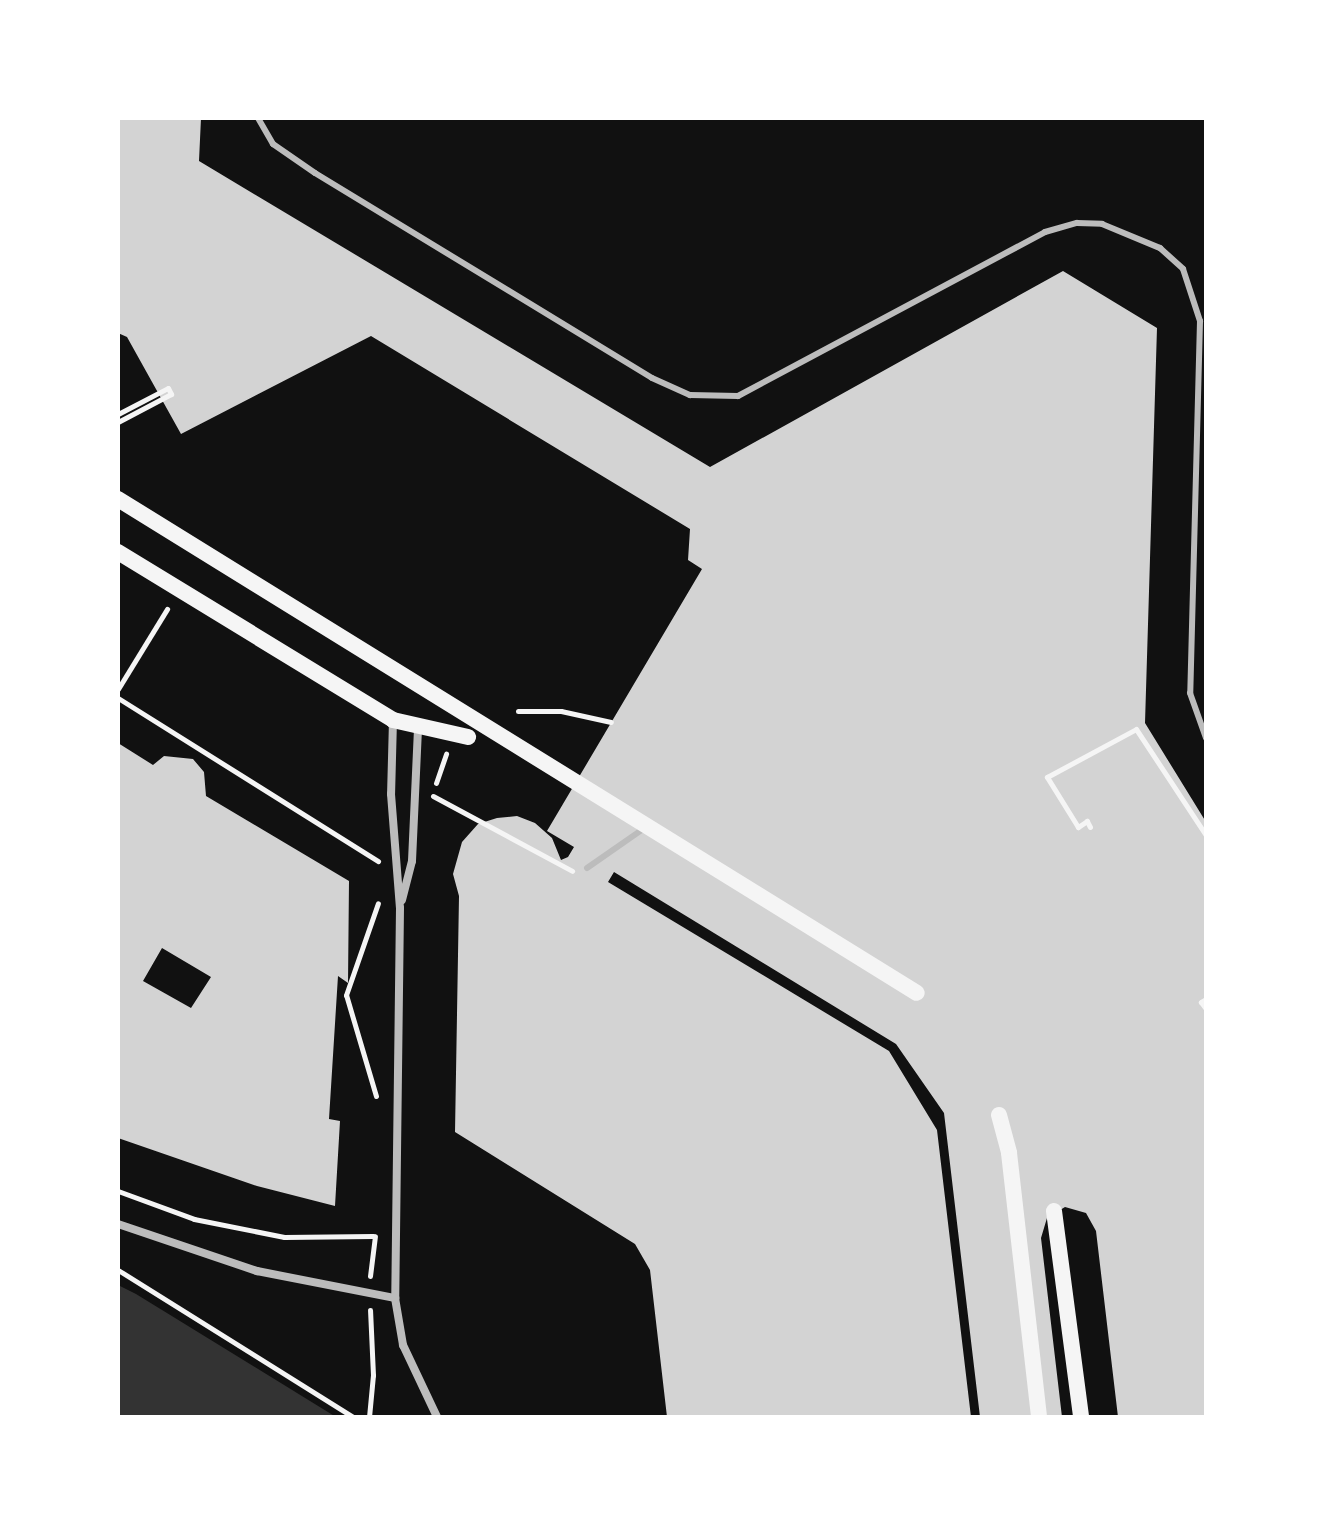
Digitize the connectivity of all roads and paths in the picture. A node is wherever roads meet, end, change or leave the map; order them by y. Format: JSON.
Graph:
{"nodes":[{"id":1,"x":258,"y":118,"type":"edge"},
{"id":2,"x":1206,"y":310,"type":"edge"},
{"id":3,"x":1197,"y":313,"type":"junction"},
{"id":4,"x":118,"y":414,"type":"edge"},
{"id":5,"x":118,"y":422,"type":"edge"},
{"id":6,"x":118,"y":499,"type":"edge"},
{"id":7,"x":118,"y":552,"type":"edge"},
{"id":8,"x":155,"y":601,"type":"dead end"},
{"id":9,"x":167,"y":609,"type":"junction"},
{"id":10,"x":180,"y":616,"type":"dead end"},
{"id":11,"x":118,"y":689,"type":"edge"},
{"id":12,"x":118,"y":698,"type":"edge"},
{"id":13,"x":518,"y":711,"type":"dead end"},
{"id":14,"x":393,"y":720,"type":"junction"},
{"id":15,"x":611,"y":722,"type":"dead end"},
{"id":16,"x":418,"y":729,"type":"junction"},
{"id":17,"x":468,"y":737,"type":"dead end"},
{"id":18,"x":1206,"y":738,"type":"edge"},
{"id":19,"x":432,"y":796,"type":"dead end"},
{"id":20,"x":649,"y":825,"type":"junction"},
{"id":21,"x":1090,"y":827,"type":"dead end"},
{"id":22,"x":1206,"y":835,"type":"edge"},
{"id":23,"x":379,"y":853,"type":"dead end"},
{"id":24,"x":587,"y":868,"type":"dead end"},
{"id":25,"x":582,"y":876,"type":"dead end"},
{"id":26,"x":379,"y":893,"type":"dead end"},
{"id":27,"x":400,"y":908,"type":"junction"},
{"id":28,"x":917,"y":993,"type":"dead end"},
{"id":29,"x":1206,"y":999,"type":"edge"},
{"id":30,"x":1206,"y":1009,"type":"edge"},
{"id":31,"x":377,"y":1099,"type":"dead end"},
{"id":32,"x":999,"y":1115,"type":"dead end"},
{"id":33,"x":118,"y":1191,"type":"edge"},
{"id":34,"x":1054,"y":1211,"type":"dead end"},
{"id":35,"x":118,"y":1224,"type":"edge"},
{"id":36,"x":373,"y":1236,"type":"dead end"},
{"id":37,"x":118,"y":1270,"type":"edge"},
{"id":38,"x":369,"y":1294,"type":"junction"},
{"id":39,"x":395,"y":1298,"type":"junction"},
{"id":40,"x":353,"y":1417,"type":"edge"},
{"id":41,"x":369,"y":1417,"type":"edge"},
{"id":42,"x":437,"y":1417,"type":"edge"},
{"id":43,"x":1039,"y":1417,"type":"edge"},
{"id":44,"x":1081,"y":1417,"type":"edge"}],
"edges":[{"from":1,"to":3,"type":"lane"},
{"from":2,"to":3,"type":"lane"},
{"from":3,"to":18,"type":"lane"},
{"from":4,"to":5,"type":"path"},
{"from":6,"to":20,"type":"main road"},
{"from":7,"to":14,"type":"main road"},
{"from":8,"to":9,"type":"path"},
{"from":9,"to":10,"type":"path"},
{"from":9,"to":11,"type":"path"},
{"from":12,"to":23,"type":"path"},
{"from":13,"to":15,"type":"path"},
{"from":14,"to":16,"type":"main road"},
{"from":14,"to":27,"type":"street"},
{"from":16,"to":17,"type":"main road"},
{"from":16,"to":27,"type":"street"},
{"from":19,"to":25,"type":"path"},
{"from":20,"to":24,"type":"lane"},
{"from":20,"to":28,"type":"main road"},
{"from":21,"to":22,"type":"path"},
{"from":26,"to":31,"type":"path"},
{"from":27,"to":39,"type":"street"},
{"from":29,"to":30,"type":"path"},
{"from":32,"to":43,"type":"main road"},
{"from":33,"to":36,"type":"path"},
{"from":34,"to":44,"type":"main road"},
{"from":35,"to":38,"type":"street"},
{"from":37,"to":40,"type":"path"},
{"from":38,"to":39,"type":"street"},
{"from":38,"to":41,"type":"path"},
{"from":39,"to":42,"type":"street"}]}
